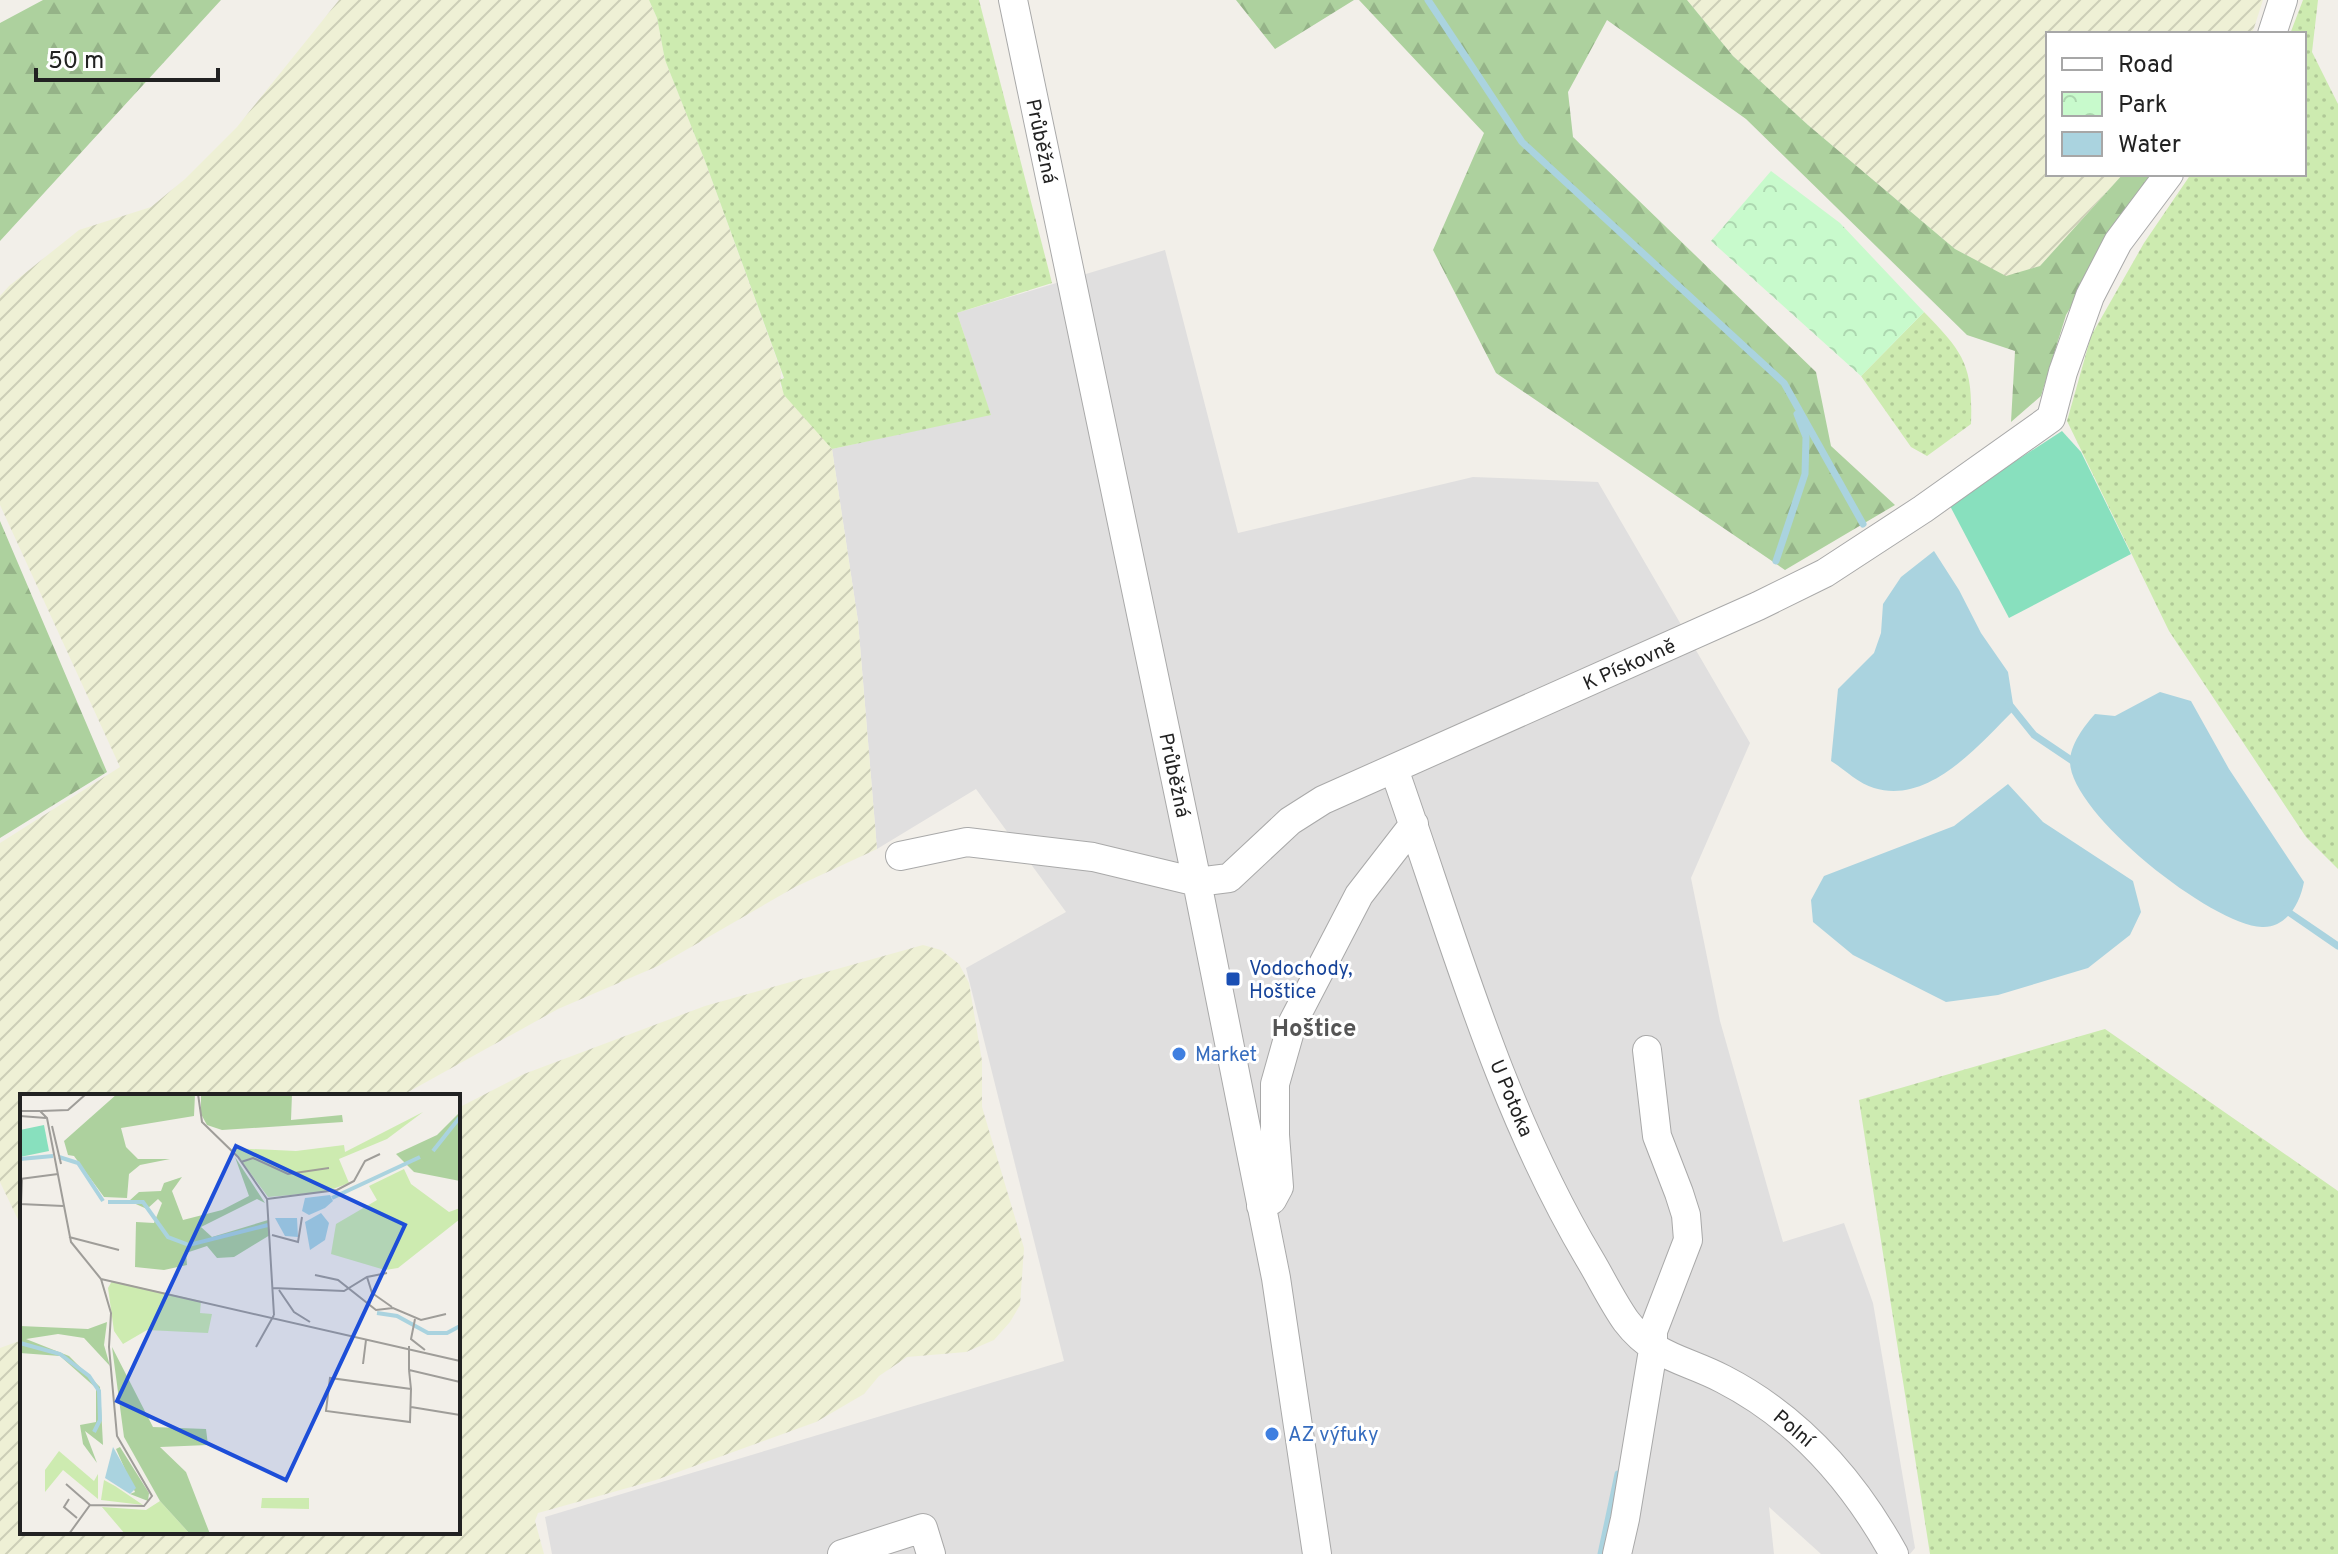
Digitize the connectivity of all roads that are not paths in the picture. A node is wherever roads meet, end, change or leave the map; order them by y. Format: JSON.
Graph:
{"nodes":[{"id":1,"x":1013,"y":0,"type":"edge"},
{"id":2,"x":2283,"y":0,"type":"edge"},
{"id":3,"x":2273,"y":32,"type":"edge"},
{"id":4,"x":2168,"y":176,"type":"edge"},
{"id":5,"x":1394,"y":769,"type":"junction"},
{"id":6,"x":1414,"y":824,"type":"junction"},
{"id":7,"x":900,"y":856,"type":"dead end"},
{"id":8,"x":1197,"y":882,"type":"junction"},
{"id":9,"x":1647,"y":1050,"type":"dead end"},
{"id":10,"x":1261,"y":1206,"type":"junction"},
{"id":11,"x":1653,"y":1350,"type":"junction"},
{"id":12,"x":842,"y":1554,"type":"edge"},
{"id":13,"x":931,"y":1554,"type":"edge"},
{"id":14,"x":1317,"y":1554,"type":"edge"},
{"id":15,"x":1617,"y":1554,"type":"edge"},
{"id":16,"x":1894,"y":1554,"type":"edge"}],
"edges":[{"from":1,"to":8,"type":"street","name":"Průběžná"},
{"from":2,"to":3,"type":"street"},
{"from":4,"to":5,"type":"street","name":"K Pískovně"},
{"from":5,"to":6,"type":"street","name":"U Potoka"},
{"from":5,"to":8,"type":"street","name":"K Pískovně"},
{"from":6,"to":10,"type":"street"},
{"from":6,"to":11,"type":"street","name":"U Potoka"},
{"from":7,"to":8,"type":"street"},
{"from":8,"to":10,"type":"street","name":"Průběžná"},
{"from":9,"to":11,"type":"street"},
{"from":10,"to":14,"type":"street","name":"Průběžná"},
{"from":11,"to":15,"type":"street"},
{"from":11,"to":16,"type":"street","name":"Polní"},
{"from":12,"to":13,"type":"street"}]}
